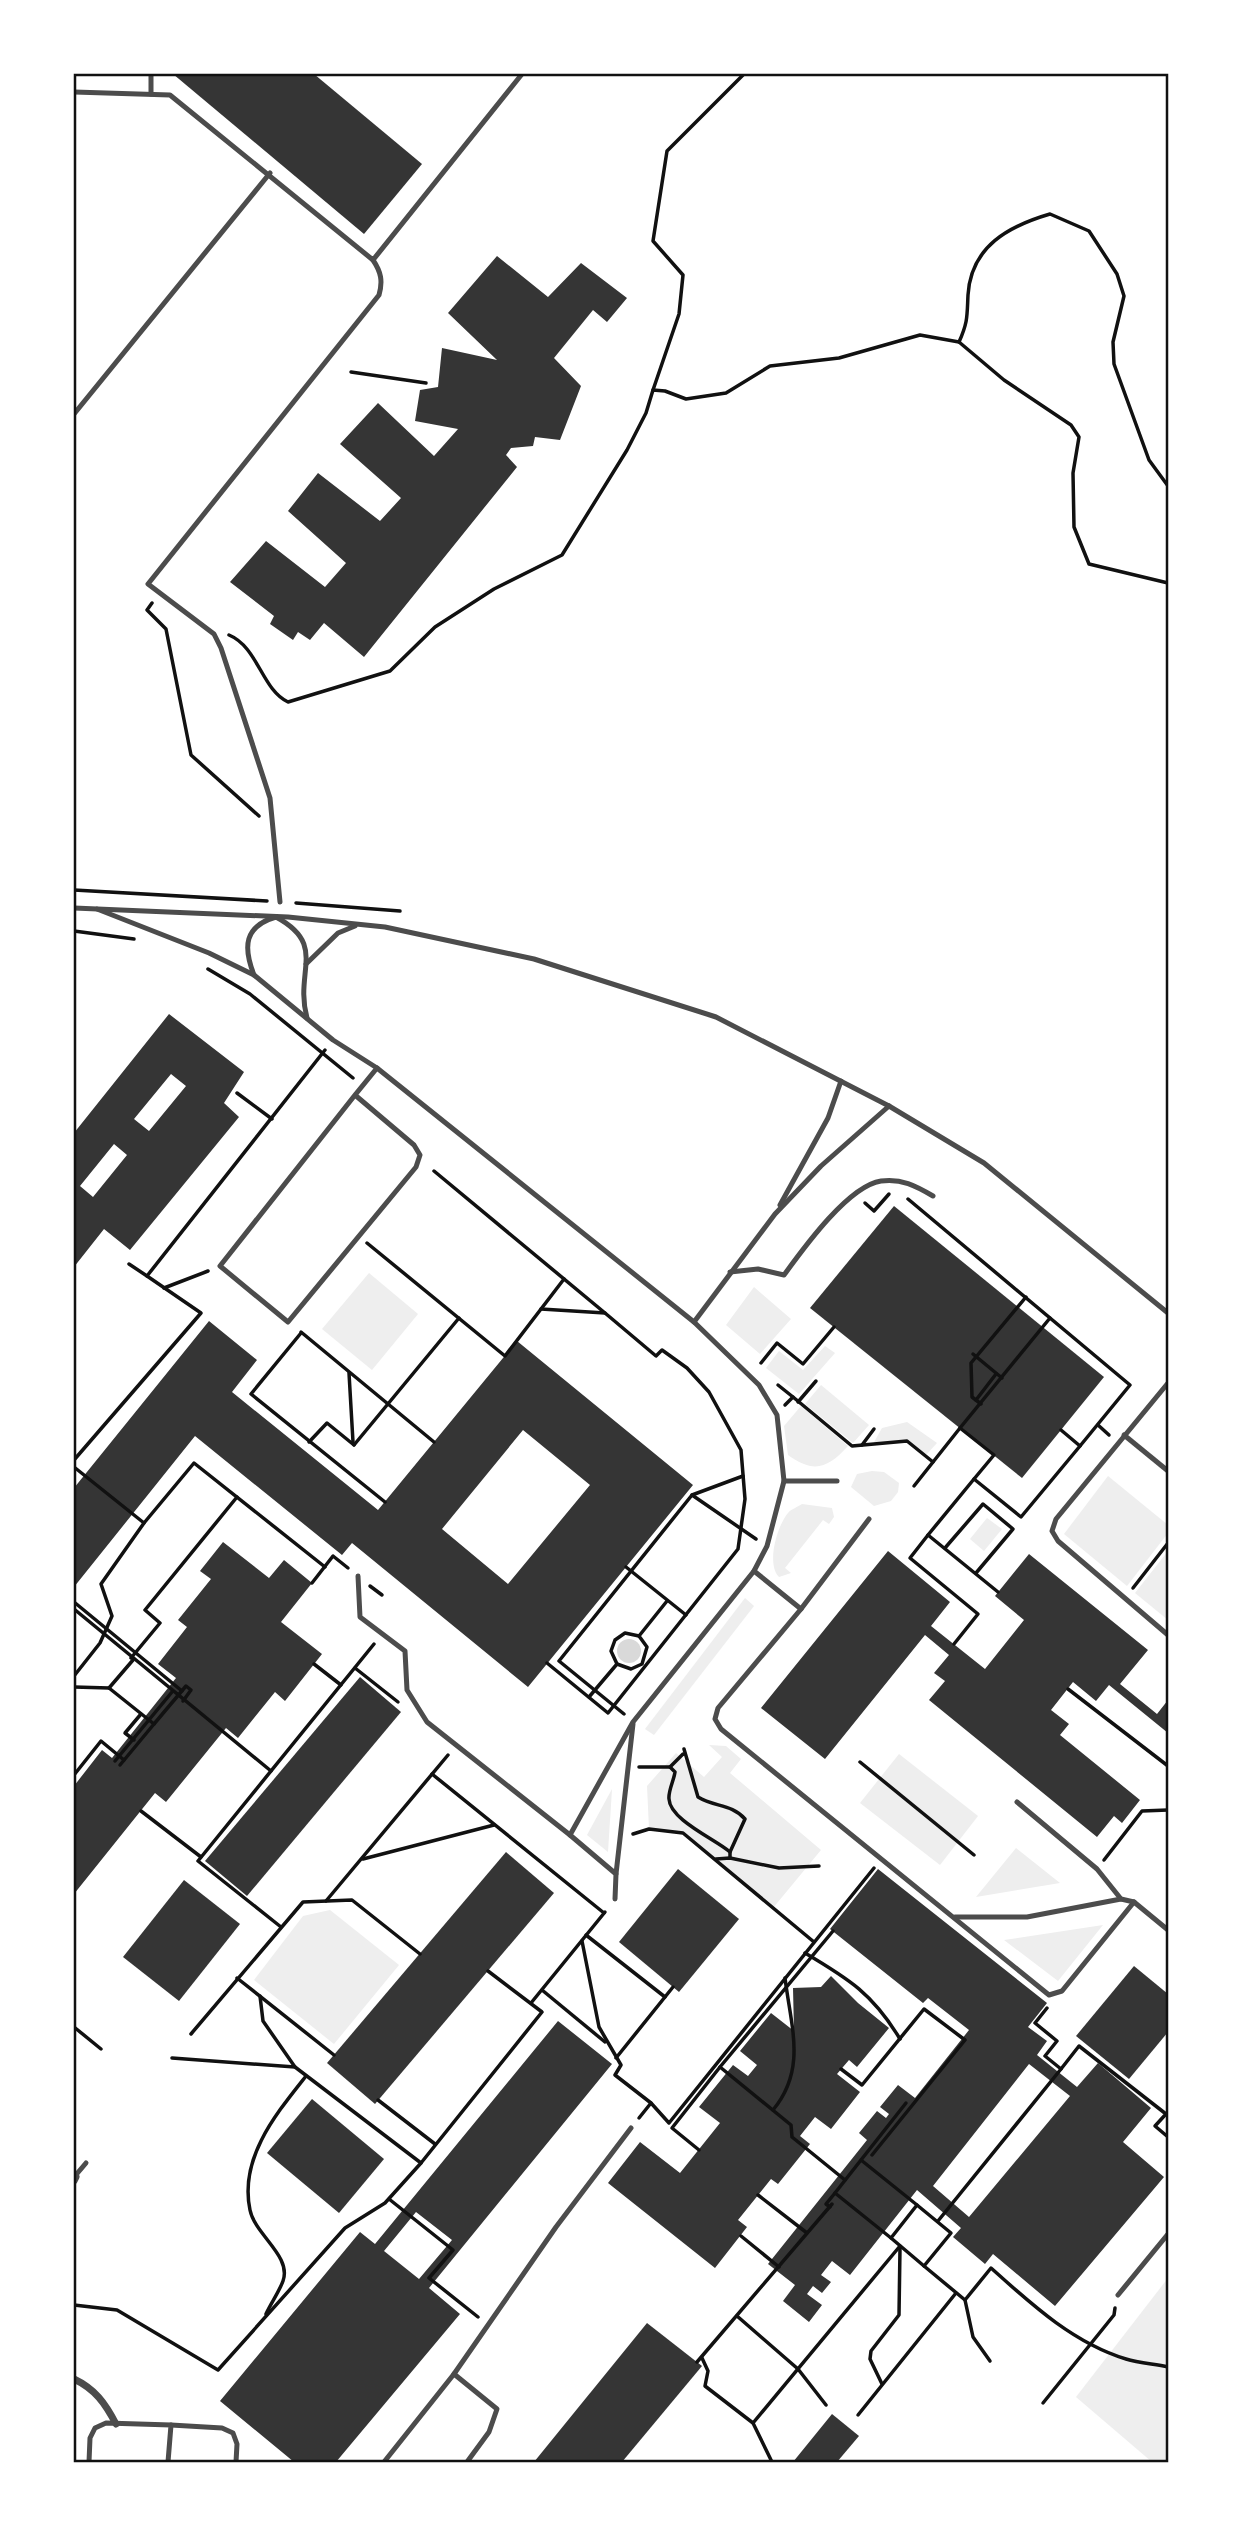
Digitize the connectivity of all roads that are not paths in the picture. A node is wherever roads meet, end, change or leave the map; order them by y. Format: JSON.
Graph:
{"nodes":[{"id":1,"x":151,"y":74,"type":"edge"},
{"id":2,"x":522,"y":74,"type":"edge"},
{"id":3,"x":74,"y":92,"type":"edge"},
{"id":4,"x":151,"y":94,"type":"junction"},
{"id":5,"x":270,"y":173,"type":"junction"},
{"id":6,"x":373,"y":260,"type":"junction"},
{"id":7,"x":74,"y":414,"type":"edge"},
{"id":8,"x":280,"y":902,"type":"road end"},
{"id":9,"x":74,"y":908,"type":"edge"},
{"id":10,"x":97,"y":909,"type":"junction"},
{"id":11,"x":275,"y":917,"type":"junction"},
{"id":12,"x":358,"y":925,"type":"junction"},
{"id":13,"x":306,"y":964,"type":"junction"},
{"id":14,"x":254,"y":975,"type":"junction"},
{"id":15,"x":307,"y":1018,"type":"junction"},
{"id":16,"x":377,"y":1068,"type":"junction"},
{"id":17,"x":841,"y":1081,"type":"junction"},
{"id":18,"x":355,"y":1096,"type":"junction"},
{"id":19,"x":889,"y":1106,"type":"junction"},
{"id":20,"x":933,"y":1196,"type":"dead end"},
{"id":21,"x":775,"y":1214,"type":"junction"},
{"id":22,"x":730,"y":1272,"type":"junction"},
{"id":23,"x":1168,"y":1313,"type":"edge"},
{"id":24,"x":694,"y":1322,"type":"junction"},
{"id":25,"x":1168,"y":1383,"type":"edge"},
{"id":26,"x":1166,"y":1391,"type":"edge"},
{"id":27,"x":1124,"y":1435,"type":"junction"},
{"id":28,"x":1168,"y":1471,"type":"edge"},
{"id":29,"x":784,"y":1481,"type":"junction"},
{"id":30,"x":836,"y":1481,"type":"dead end"},
{"id":31,"x":869,"y":1519,"type":"dead end"},
{"id":32,"x":754,"y":1571,"type":"junction"},
{"id":33,"x":358,"y":1576,"type":"dead end"},
{"id":34,"x":800,"y":1609,"type":"junction"},
{"id":35,"x":1168,"y":1635,"type":"edge"},
{"id":36,"x":634,"y":1722,"type":"junction"},
{"id":37,"x":1017,"y":1802,"type":"dead end"},
{"id":38,"x":570,"y":1835,"type":"junction"},
{"id":39,"x":616,"y":1874,"type":"junction"},
{"id":40,"x":615,"y":1899,"type":"road end"},
{"id":41,"x":1121,"y":1899,"type":"junction"},
{"id":42,"x":1134,"y":1902,"type":"junction"},
{"id":43,"x":953,"y":1917,"type":"junction"},
{"id":44,"x":1168,"y":1930,"type":"edge"},
{"id":45,"x":631,"y":2128,"type":"road end"},
{"id":46,"x":86,"y":2163,"type":"dead end"},
{"id":47,"x":74,"y":2177,"type":"edge"},
{"id":48,"x":1168,"y":2234,"type":"edge"},
{"id":49,"x":1118,"y":2295,"type":"road end"},
{"id":50,"x":454,"y":2374,"type":"junction"},
{"id":51,"x":74,"y":2379,"type":"edge"},
{"id":52,"x":116,"y":2424,"type":"junction"},
{"id":53,"x":172,"y":2425,"type":"junction"},
{"id":54,"x":89,"y":2462,"type":"edge"},
{"id":55,"x":168,"y":2462,"type":"edge"},
{"id":56,"x":236,"y":2462,"type":"edge"},
{"id":57,"x":384,"y":2462,"type":"edge"},
{"id":58,"x":467,"y":2462,"type":"edge"}],
"edges":[{"from":1,"to":4,"type":"lane"},
{"from":2,"to":6,"type":"lane"},
{"from":3,"to":4,"type":"lane"},
{"from":4,"to":5,"type":"lane"},
{"from":5,"to":6,"type":"lane"},
{"from":5,"to":7,"type":"lane"},
{"from":6,"to":8,"type":"lane"},
{"from":9,"to":10,"type":"lane"},
{"from":10,"to":11,"type":"lane"},
{"from":10,"to":14,"type":"lane"},
{"from":11,"to":12,"type":"lane"},
{"from":11,"to":13,"type":"lane"},
{"from":11,"to":14,"type":"lane"},
{"from":12,"to":13,"type":"lane"},
{"from":12,"to":17,"type":"lane"},
{"from":13,"to":15,"type":"lane"},
{"from":14,"to":15,"type":"lane"},
{"from":15,"to":16,"type":"lane"},
{"from":16,"to":18,"type":"lane"},
{"from":16,"to":24,"type":"lane"},
{"from":17,"to":19,"type":"lane"},
{"from":17,"to":21,"type":"lane"},
{"from":18,"to":18,"type":"lane"},
{"from":19,"to":21,"type":"lane"},
{"from":19,"to":23,"type":"lane"},
{"from":20,"to":22,"type":"lane"},
{"from":21,"to":22,"type":"lane"},
{"from":22,"to":24,"type":"lane"},
{"from":24,"to":29,"type":"lane"},
{"from":25,"to":26,"type":"lane"},
{"from":26,"to":27,"type":"lane"},
{"from":27,"to":28,"type":"lane"},
{"from":27,"to":35,"type":"lane"},
{"from":29,"to":30,"type":"lane"},
{"from":29,"to":32,"type":"lane"},
{"from":31,"to":34,"type":"lane"},
{"from":32,"to":34,"type":"lane"},
{"from":32,"to":36,"type":"lane"},
{"from":33,"to":38,"type":"lane"},
{"from":34,"to":43,"type":"lane"},
{"from":36,"to":38,"type":"lane"},
{"from":36,"to":39,"type":"lane"},
{"from":37,"to":41,"type":"lane"},
{"from":38,"to":39,"type":"lane"},
{"from":39,"to":40,"type":"lane"},
{"from":41,"to":42,"type":"lane"},
{"from":41,"to":43,"type":"lane"},
{"from":42,"to":43,"type":"lane"},
{"from":42,"to":44,"type":"lane"},
{"from":45,"to":50,"type":"lane"},
{"from":46,"to":47,"type":"lane"},
{"from":48,"to":49,"type":"lane"},
{"from":50,"to":57,"type":"lane"},
{"from":50,"to":58,"type":"lane"},
{"from":51,"to":52,"type":"street"},
{"from":52,"to":53,"type":"lane"},
{"from":52,"to":54,"type":"lane"},
{"from":53,"to":55,"type":"lane"},
{"from":53,"to":56,"type":"lane"}]}
